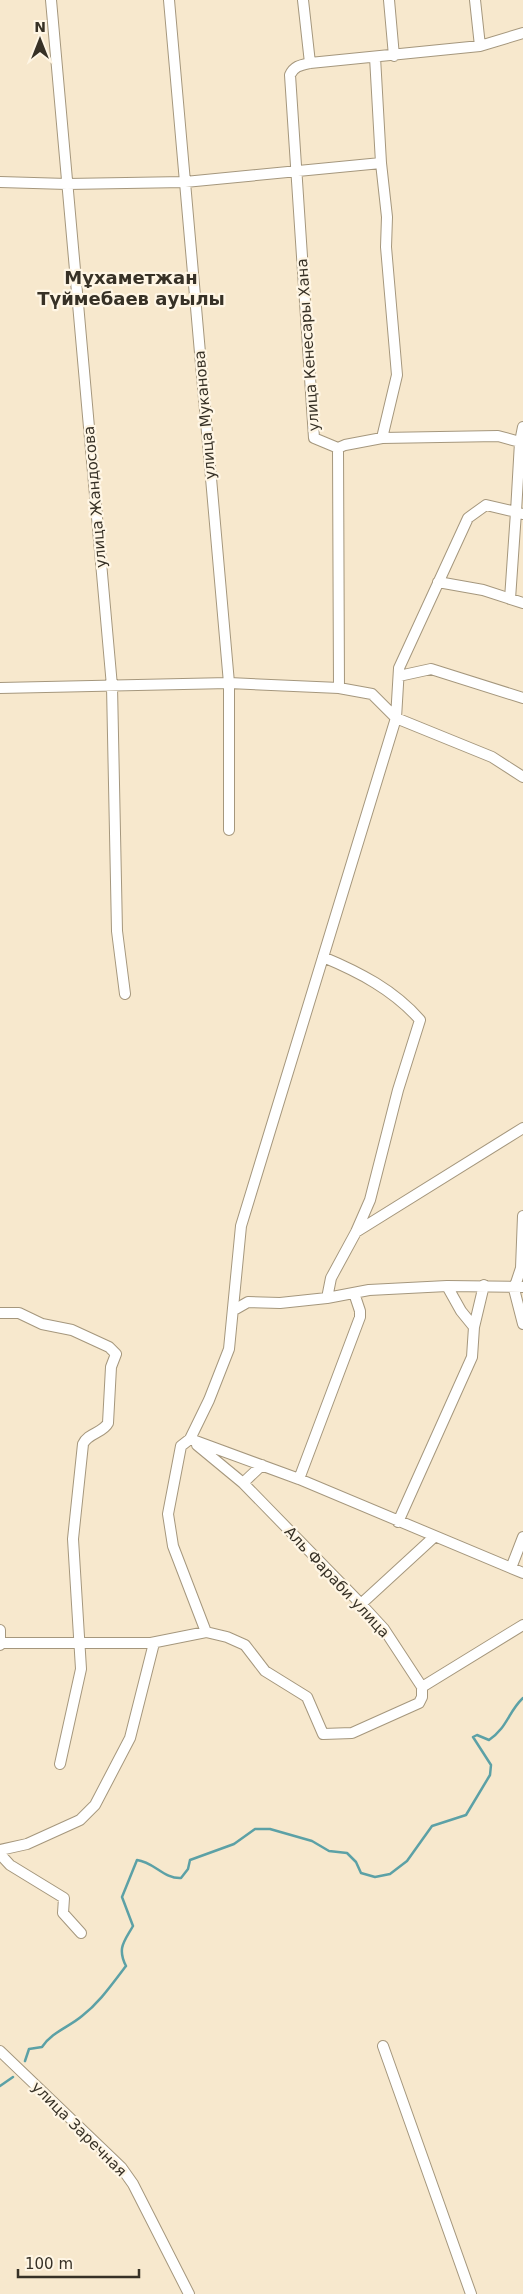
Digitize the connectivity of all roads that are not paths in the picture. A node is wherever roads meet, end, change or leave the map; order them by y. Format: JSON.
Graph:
{"nodes":[{"id":1,"x":51,"y":0,"type":"edge"},
{"id":2,"x":170,"y":0,"type":"edge"},
{"id":3,"x":304,"y":0,"type":"edge"},
{"id":4,"x":389,"y":0,"type":"edge"},
{"id":5,"x":475,"y":0,"type":"edge"},
{"id":6,"x":523,"y":33,"type":"edge"},
{"id":7,"x":480,"y":46,"type":"junction"},
{"id":8,"x":394,"y":56,"type":"junction"},
{"id":9,"x":375,"y":57,"type":"junction"},
{"id":10,"x":310,"y":63,"type":"junction"},
{"id":11,"x":381,"y":163,"type":"junction"},
{"id":12,"x":297,"y":170,"type":"junction"},
{"id":13,"x":0,"y":182,"type":"edge"},
{"id":14,"x":185,"y":182,"type":"junction"},
{"id":15,"x":67,"y":184,"type":"junction"},
{"id":16,"x":523,"y":427,"type":"edge"},
{"id":17,"x":382,"y":438,"type":"junction"},
{"id":18,"x":521,"y":442,"type":"edge"},
{"id":19,"x":338,"y":448,"type":"junction"},
{"id":20,"x":520,"y":513,"type":"edge"},
{"id":21,"x":438,"y":582,"type":"junction"},
{"id":22,"x":510,"y":599,"type":"junction"},
{"id":23,"x":523,"y":603,"type":"edge"},
{"id":24,"x":398,"y":676,"type":"junction"},
{"id":25,"x":229,"y":683,"type":"junction"},
{"id":26,"x":112,"y":686,"type":"junction"},
{"id":27,"x":0,"y":688,"type":"edge"},
{"id":28,"x":339,"y":688,"type":"junction"},
{"id":29,"x":523,"y":698,"type":"edge"},
{"id":30,"x":396,"y":718,"type":"junction"},
{"id":31,"x":523,"y":776,"type":"edge"},
{"id":32,"x":229,"y":830,"type":"dead end"},
{"id":33,"x":323,"y":956,"type":"junction"},
{"id":34,"x":125,"y":994,"type":"dead end"},
{"id":35,"x":523,"y":1128,"type":"edge"},
{"id":36,"x":523,"y":1216,"type":"edge"},
{"id":37,"x":356,"y":1232,"type":"junction"},
{"id":38,"x":484,"y":1285,"type":"junction"},
{"id":39,"x":447,"y":1286,"type":"junction"},
{"id":40,"x":519,"y":1288,"type":"edge"},
{"id":41,"x":354,"y":1293,"type":"junction"},
{"id":42,"x":327,"y":1298,"type":"junction"},
{"id":43,"x":234,"y":1310,"type":"junction"},
{"id":44,"x":0,"y":1313,"type":"edge"},
{"id":45,"x":523,"y":1324,"type":"edge"},
{"id":46,"x":474,"y":1327,"type":"junction"},
{"id":47,"x":190,"y":1439,"type":"junction"},
{"id":48,"x":262,"y":1465,"type":"junction"},
{"id":49,"x":299,"y":1479,"type":"junction"},
{"id":50,"x":243,"y":1483,"type":"junction"},
{"id":51,"x":398,"y":1522,"type":"junction"},
{"id":52,"x":434,"y":1536,"type":"junction"},
{"id":53,"x":523,"y":1537,"type":"edge"},
{"id":54,"x":511,"y":1568,"type":"junction"},
{"id":55,"x":523,"y":1573,"type":"edge"},
{"id":56,"x":362,"y":1604,"type":"junction"},
{"id":57,"x":523,"y":1625,"type":"edge"},
{"id":58,"x":0,"y":1630,"type":"edge"},
{"id":59,"x":206,"y":1632,"type":"junction"},
{"id":60,"x":80,"y":1643,"type":"junction"},
{"id":61,"x":154,"y":1643,"type":"junction"},
{"id":62,"x":0,"y":1644,"type":"edge"},
{"id":63,"x":422,"y":1687,"type":"junction"},
{"id":64,"x":60,"y":1764,"type":"dead end"},
{"id":65,"x":0,"y":1852,"type":"edge"},
{"id":66,"x":80,"y":1933,"type":"dead end"},
{"id":67,"x":383,"y":2046,"type":"dead end"},
{"id":68,"x":0,"y":2052,"type":"edge"},
{"id":69,"x":189,"y":2294,"type":"edge"},
{"id":70,"x":471,"y":2294,"type":"edge"}],
"edges":[{"from":1,"to":15,"type":"street","name":"улица Жандосова"},
{"from":2,"to":14,"type":"street","name":"улица Муканова"},
{"from":3,"to":10,"type":"street"},
{"from":4,"to":8,"type":"street"},
{"from":5,"to":7,"type":"street"},
{"from":6,"to":7,"type":"street"},
{"from":7,"to":8,"type":"street"},
{"from":8,"to":9,"type":"street"},
{"from":9,"to":10,"type":"street"},
{"from":9,"to":11,"type":"street"},
{"from":10,"to":12,"type":"street","name":"улица Кенесары Хана"},
{"from":11,"to":12,"type":"street"},
{"from":11,"to":17,"type":"street"},
{"from":12,"to":14,"type":"street"},
{"from":12,"to":19,"type":"street","name":"улица Кенесары Хана"},
{"from":13,"to":15,"type":"street"},
{"from":14,"to":15,"type":"street"},
{"from":14,"to":25,"type":"street","name":"улица Муканова"},
{"from":15,"to":26,"type":"street","name":"улица Жандосова"},
{"from":16,"to":18,"type":"street"},
{"from":17,"to":18,"type":"street"},
{"from":17,"to":19,"type":"street"},
{"from":18,"to":20,"type":"street"},
{"from":19,"to":28,"type":"street"},
{"from":20,"to":21,"type":"street"},
{"from":20,"to":22,"type":"street"},
{"from":21,"to":22,"type":"street"},
{"from":21,"to":24,"type":"street"},
{"from":22,"to":23,"type":"street"},
{"from":24,"to":29,"type":"street"},
{"from":24,"to":30,"type":"street"},
{"from":25,"to":26,"type":"street"},
{"from":25,"to":28,"type":"street"},
{"from":25,"to":32,"type":"street","name":"улица Муканова"},
{"from":26,"to":27,"type":"street"},
{"from":26,"to":34,"type":"street","name":"улица Жандосова"},
{"from":28,"to":30,"type":"street"},
{"from":30,"to":31,"type":"street"},
{"from":30,"to":33,"type":"street"},
{"from":33,"to":37,"type":"street"},
{"from":33,"to":43,"type":"street"},
{"from":35,"to":37,"type":"street"},
{"from":36,"to":40,"type":"street"},
{"from":37,"to":42,"type":"street"},
{"from":38,"to":39,"type":"street"},
{"from":38,"to":40,"type":"street"},
{"from":38,"to":46,"type":"street"},
{"from":39,"to":41,"type":"street"},
{"from":39,"to":46,"type":"street"},
{"from":40,"to":45,"type":"street"},
{"from":41,"to":42,"type":"street"},
{"from":41,"to":49,"type":"street"},
{"from":42,"to":43,"type":"street"},
{"from":43,"to":47,"type":"street"},
{"from":44,"to":60,"type":"street"},
{"from":46,"to":51,"type":"street"},
{"from":47,"to":48,"type":"street"},
{"from":47,"to":50,"type":"street","name":"Аль Фараби улица"},
{"from":47,"to":59,"type":"street"},
{"from":48,"to":49,"type":"street"},
{"from":48,"to":50,"type":"street"},
{"from":49,"to":51,"type":"street"},
{"from":50,"to":56,"type":"street","name":"Аль Фараби улица"},
{"from":51,"to":52,"type":"street"},
{"from":52,"to":54,"type":"street"},
{"from":52,"to":56,"type":"street"},
{"from":53,"to":54,"type":"street"},
{"from":54,"to":55,"type":"street"},
{"from":56,"to":63,"type":"street","name":"Аль Фараби улица"},
{"from":57,"to":63,"type":"street"},
{"from":58,"to":62,"type":"street"},
{"from":59,"to":61,"type":"street"},
{"from":59,"to":63,"type":"street"},
{"from":60,"to":61,"type":"street"},
{"from":60,"to":62,"type":"street"},
{"from":60,"to":64,"type":"street"},
{"from":61,"to":65,"type":"street"},
{"from":65,"to":66,"type":"street"},
{"from":67,"to":70,"type":"street"},
{"from":68,"to":69,"type":"street","name":"улица Заречная"}]}
